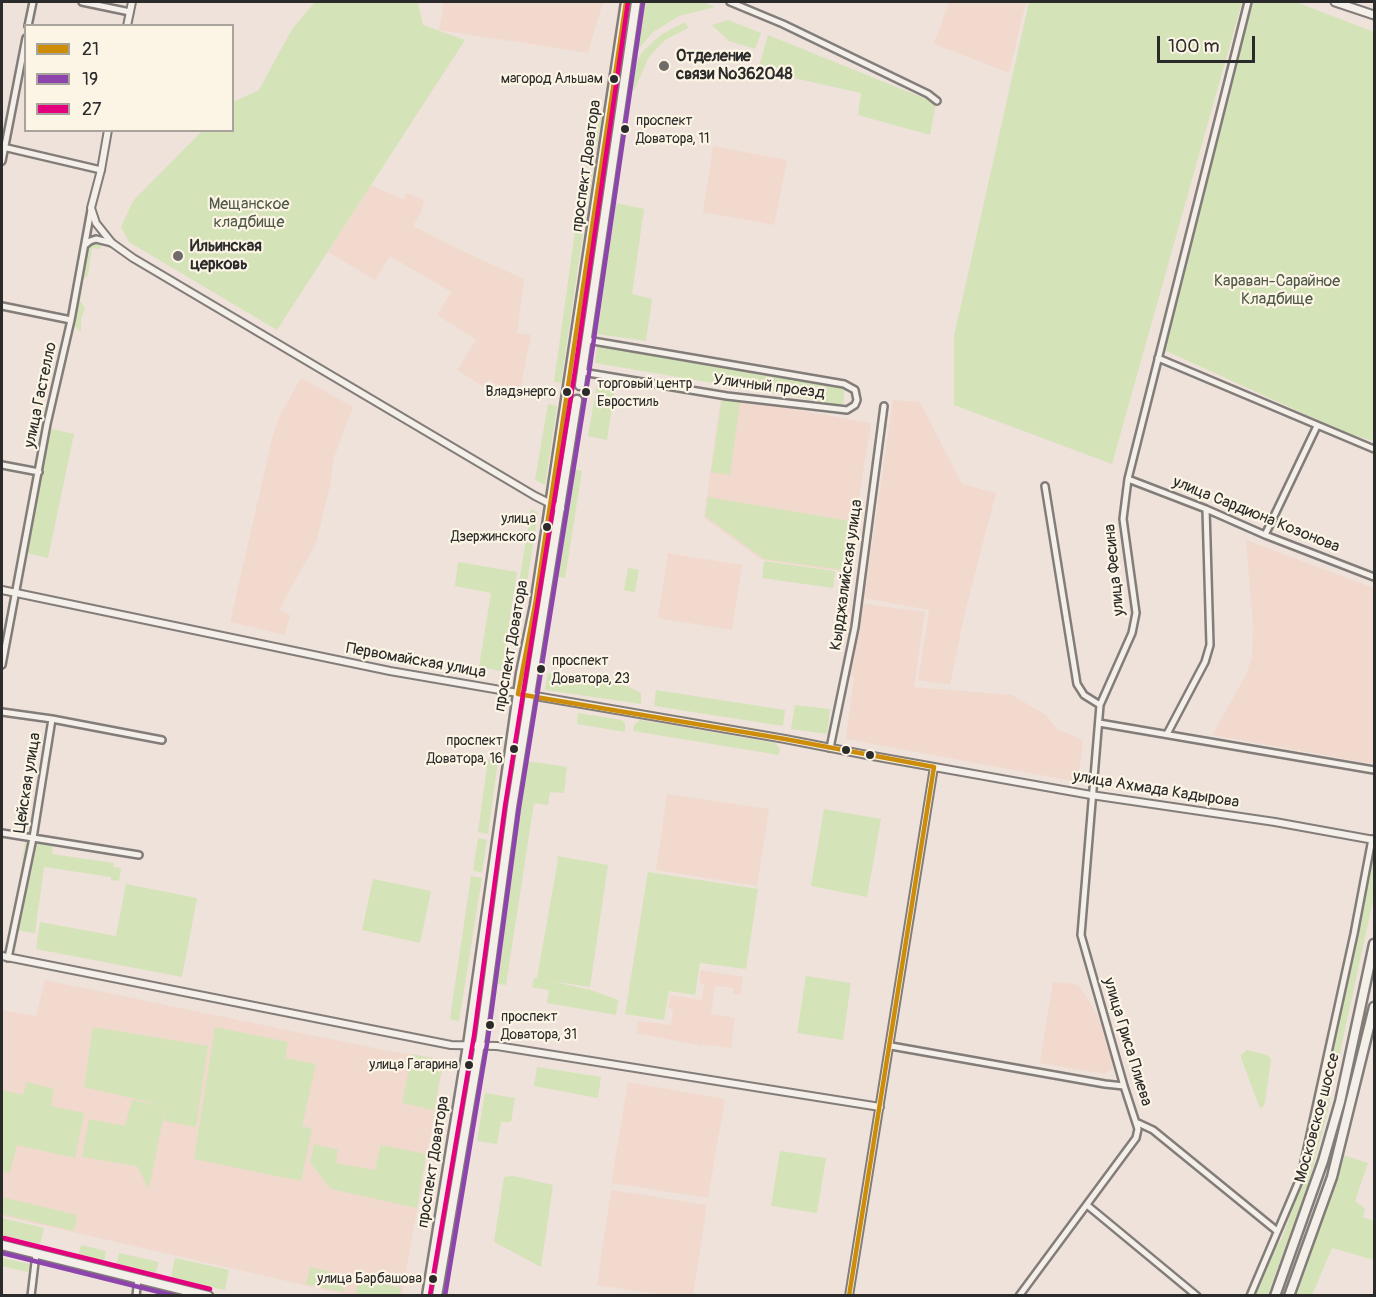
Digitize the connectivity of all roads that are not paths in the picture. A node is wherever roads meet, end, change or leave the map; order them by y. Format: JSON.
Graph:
{"nodes":[{"id":1,"x":33,"y":2,"type":"edge"},
{"id":2,"x":82,"y":2,"type":"edge"},
{"id":3,"x":132,"y":2,"type":"edge"},
{"id":4,"x":626,"y":2,"type":"edge"},
{"id":5,"x":636,"y":2,"type":"edge"},
{"id":6,"x":730,"y":2,"type":"edge"},
{"id":7,"x":1248,"y":2,"type":"edge"},
{"id":8,"x":1335,"y":2,"type":"edge"},
{"id":9,"x":130,"y":12,"type":"junction"},
{"id":10,"x":1374,"y":15,"type":"edge"},
{"id":11,"x":28,"y":24,"type":"edge"},
{"id":12,"x":127,"y":24,"type":"edge"},
{"id":13,"x":24,"y":47,"type":"edge"},
{"id":14,"x":937,"y":101,"type":"dead end"},
{"id":15,"x":108,"y":132,"type":"edge"},
{"id":16,"x":3,"y":147,"type":"edge"},
{"id":17,"x":2,"y":161,"type":"edge"},
{"id":18,"x":101,"y":170,"type":"junction"},
{"id":19,"x":91,"y":208,"type":"junction"},
{"id":20,"x":112,"y":243,"type":"junction"},
{"id":21,"x":85,"y":245,"type":"junction"},
{"id":22,"x":2,"y":306,"type":"edge"},
{"id":23,"x":71,"y":320,"type":"junction"},
{"id":24,"x":587,"y":340,"type":"junction"},
{"id":25,"x":1158,"y":358,"type":"junction"},
{"id":26,"x":582,"y":372,"type":"junction"},
{"id":27,"x":580,"y":385,"type":"joint"},
{"id":28,"x":577,"y":400,"type":"joint"},
{"id":29,"x":884,"y":406,"type":"dead end"},
{"id":30,"x":1317,"y":426,"type":"junction"},
{"id":31,"x":1374,"y":449,"type":"edge"},
{"id":32,"x":2,"y":465,"type":"edge"},
{"id":33,"x":39,"y":472,"type":"junction"},
{"id":34,"x":1128,"y":479,"type":"junction"},
{"id":35,"x":1045,"y":486,"type":"dead end"},
{"id":36,"x":550,"y":504,"type":"junction"},
{"id":37,"x":561,"y":508,"type":"junction"},
{"id":38,"x":1206,"y":509,"type":"junction"},
{"id":39,"x":1266,"y":535,"type":"junction"},
{"id":40,"x":1374,"y":577,"type":"edge"},
{"id":41,"x":2,"y":590,"type":"edge"},
{"id":42,"x":15,"y":593,"type":"junction"},
{"id":43,"x":2,"y":665,"type":"edge"},
{"id":44,"x":518,"y":694,"type":"junction"},
{"id":45,"x":530,"y":696,"type":"junction"},
{"id":46,"x":1100,"y":705,"type":"junction"},
{"id":47,"x":2,"y":712,"type":"edge"},
{"id":48,"x":52,"y":719,"type":"junction"},
{"id":49,"x":1099,"y":723,"type":"junction"},
{"id":50,"x":1167,"y":734,"type":"junction"},
{"id":51,"x":162,"y":740,"type":"dead end"},
{"id":52,"x":830,"y":748,"type":"junction"},
{"id":53,"x":934,"y":767,"type":"junction"},
{"id":54,"x":1374,"y":770,"type":"edge"},
{"id":55,"x":1091,"y":795,"type":"junction"},
{"id":56,"x":2,"y":833,"type":"edge"},
{"id":57,"x":33,"y":838,"type":"junction"},
{"id":58,"x":1373,"y":839,"type":"edge"},
{"id":59,"x":139,"y":855,"type":"dead end"},
{"id":60,"x":1374,"y":944,"type":"edge"},
{"id":61,"x":5,"y":957,"type":"edge"},
{"id":62,"x":1374,"y":1007,"type":"edge"},
{"id":63,"x":468,"y":1045,"type":"junction"},
{"id":64,"x":480,"y":1046,"type":"junction"},
{"id":65,"x":891,"y":1046,"type":"junction"},
{"id":66,"x":1124,"y":1086,"type":"junction"},
{"id":67,"x":880,"y":1107,"type":"junction"},
{"id":68,"x":1138,"y":1123,"type":"junction"},
{"id":69,"x":1087,"y":1205,"type":"junction"},
{"id":70,"x":1277,"y":1231,"type":"junction"},
{"id":71,"x":2,"y":1245,"type":"edge"},
{"id":72,"x":36,"y":1254,"type":"junction"},
{"id":73,"x":138,"y":1278,"type":"junction"},
{"id":74,"x":1023,"y":1290,"type":"junction"},
{"id":75,"x":1030,"y":1295,"type":"edge"},
{"id":76,"x":31,"y":1296,"type":"edge"},
{"id":77,"x":136,"y":1296,"type":"edge"},
{"id":78,"x":208,"y":1296,"type":"edge"},
{"id":79,"x":427,"y":1296,"type":"edge"},
{"id":80,"x":437,"y":1296,"type":"edge"},
{"id":81,"x":849,"y":1296,"type":"edge"},
{"id":82,"x":1019,"y":1296,"type":"edge"},
{"id":83,"x":1197,"y":1296,"type":"edge"},
{"id":84,"x":1250,"y":1296,"type":"edge"},
{"id":85,"x":1275,"y":1296,"type":"edge"},
{"id":86,"x":1289,"y":1296,"type":"edge"}],
"edges":[{"from":1,"to":11,"type":"street"},
{"from":2,"to":9,"type":"street"},
{"from":3,"to":9,"type":"street"},
{"from":4,"to":36,"type":"main road","name":"проспект Доватора"},
{"from":5,"to":24,"type":"main road","name":"проспект Доватора"},
{"from":6,"to":14,"type":"street"},
{"from":7,"to":25,"type":"street","name":"улица Фесина"},
{"from":8,"to":10,"type":"main road"},
{"from":9,"to":12,"type":"street"},
{"from":13,"to":16,"type":"street"},
{"from":15,"to":18,"type":"street","name":"улица Гастелло"},
{"from":16,"to":17,"type":"street"},
{"from":16,"to":18,"type":"street"},
{"from":18,"to":19,"type":"street","name":"улица Гастелло"},
{"from":19,"to":20,"type":"street"},
{"from":19,"to":21,"type":"street","name":"улица Гастелло"},
{"from":20,"to":21,"type":"street"},
{"from":20,"to":36,"type":"street"},
{"from":21,"to":23,"type":"street","name":"улица Гастелло"},
{"from":22,"to":23,"type":"street"},
{"from":23,"to":33,"type":"street","name":"улица Гастелло"},
{"from":24,"to":26,"type":"main road","name":"проспект Доватора"},
{"from":24,"to":26,"type":"street","name":"Уличный проезд"},
{"from":25,"to":30,"type":"street"},
{"from":25,"to":34,"type":"street","name":"улица Фесина"},
{"from":26,"to":27,"type":"main road","name":"проспект Доватора"},
{"from":27,"to":28,"type":"main road","name":"проспект Доватора"},
{"from":28,"to":37,"type":"main road","name":"проспект Доватора"},
{"from":29,"to":52,"type":"street","name":"Кырджалийская улица"},
{"from":30,"to":31,"type":"street"},
{"from":30,"to":39,"type":"street"},
{"from":32,"to":33,"type":"street"},
{"from":33,"to":42,"type":"street","name":"улица Гастелло"},
{"from":34,"to":38,"type":"street","name":"улица Сардиона Козонова"},
{"from":34,"to":46,"type":"street","name":"улица Фесина"},
{"from":35,"to":46,"type":"street"},
{"from":36,"to":37,"type":"street"},
{"from":36,"to":44,"type":"main road","name":"проспект Доватора"},
{"from":37,"to":45,"type":"main road","name":"проспект Доватора"},
{"from":38,"to":39,"type":"street","name":"улица Сардиона Козонова"},
{"from":38,"to":50,"type":"street"},
{"from":39,"to":40,"type":"street","name":"улица Сардиона Козонова"},
{"from":41,"to":42,"type":"street","name":"Первомайская улица"},
{"from":42,"to":43,"type":"street","name":"улица Гастелло"},
{"from":42,"to":44,"type":"street","name":"Первомайская улица"},
{"from":44,"to":45,"type":"street","name":"Первомайская улица"},
{"from":44,"to":63,"type":"main road","name":"проспект Доватора"},
{"from":45,"to":52,"type":"street","name":"Первомайская улица"},
{"from":45,"to":64,"type":"main road","name":"проспект Доватора"},
{"from":46,"to":49,"type":"street","name":"улица Фесина"},
{"from":47,"to":48,"type":"street"},
{"from":48,"to":51,"type":"street"},
{"from":48,"to":57,"type":"street","name":"Цейская улица"},
{"from":49,"to":50,"type":"street"},
{"from":49,"to":55,"type":"street","name":"улица Гриса Плиева"},
{"from":50,"to":54,"type":"street"},
{"from":52,"to":53,"type":"street","name":"Первомайская улица"},
{"from":53,"to":55,"type":"street","name":"улица Ахмада Кадырова"},
{"from":53,"to":65,"type":"street"},
{"from":55,"to":58,"type":"street","name":"улица Ахмада Кадырова"},
{"from":55,"to":66,"type":"street","name":"улица Гриса Плиева"},
{"from":56,"to":57,"type":"street"},
{"from":57,"to":59,"type":"street"},
{"from":57,"to":61,"type":"street","name":"Цейская улица"},
{"from":58,"to":70,"type":"street"},
{"from":60,"to":85,"type":"main road","name":"Московское шоссе"},
{"from":61,"to":63,"type":"street"},
{"from":62,"to":86,"type":"main road","name":"Московское шоссе"},
{"from":63,"to":64,"type":"street"},
{"from":63,"to":79,"type":"main road","name":"проспект Доватора"},
{"from":64,"to":67,"type":"street"},
{"from":64,"to":80,"type":"main road","name":"проспект Доватора"},
{"from":65,"to":66,"type":"street"},
{"from":65,"to":67,"type":"street"},
{"from":66,"to":68,"type":"street","name":"улица Гриса Плиева"},
{"from":67,"to":81,"type":"street"},
{"from":68,"to":69,"type":"street","name":"улица Гриса Плиева"},
{"from":68,"to":70,"type":"street"},
{"from":69,"to":74,"type":"street","name":"улица Гриса Плиева"},
{"from":69,"to":83,"type":"street"},
{"from":70,"to":84,"type":"street"},
{"from":71,"to":72,"type":"main road"},
{"from":72,"to":73,"type":"main road"},
{"from":72,"to":76,"type":"street"},
{"from":73,"to":77,"type":"street"},
{"from":73,"to":78,"type":"main road"},
{"from":74,"to":75,"type":"street"},
{"from":74,"to":82,"type":"street","name":"улица Гриса Плиева"}]}
